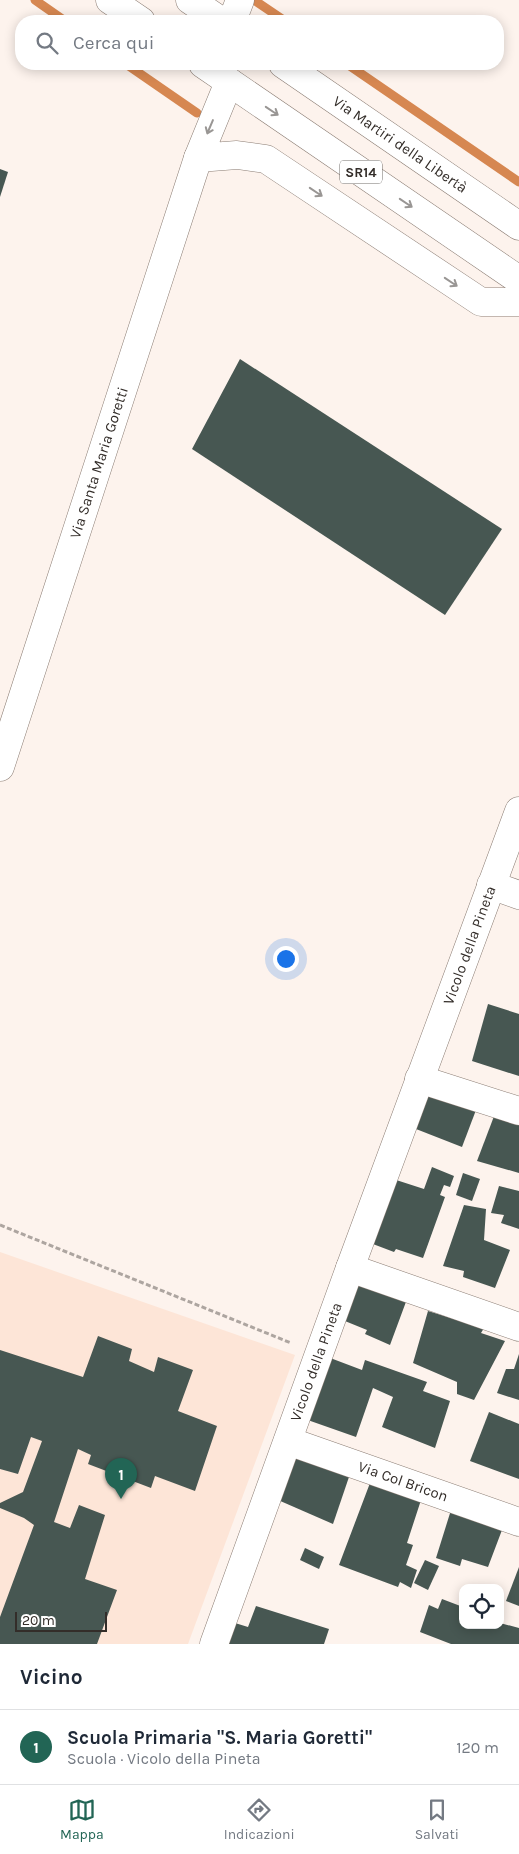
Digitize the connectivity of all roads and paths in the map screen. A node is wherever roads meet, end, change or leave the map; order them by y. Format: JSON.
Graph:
{"nodes":[{"id":1,"x":110,"y":0,"type":"edge"},
{"id":2,"x":190,"y":0,"type":"edge"},
{"id":3,"x":233,"y":12,"type":"edge"},
{"id":4,"x":132,"y":15,"type":"edge"},
{"id":5,"x":212,"y":70,"type":"edge"},
{"id":6,"x":292,"y":70,"type":"edge"},
{"id":7,"x":229,"y":82,"type":"junction"},
{"id":8,"x":198,"y":158,"type":"junction"},
{"id":9,"x":519,"y":226,"type":"edge"},
{"id":10,"x":519,"y":280,"type":"edge"},
{"id":11,"x":519,"y":302,"type":"edge"},
{"id":12,"x":0,"y":767,"type":"edge"},
{"id":13,"x":519,"y":811,"type":"edge"},
{"id":14,"x":491,"y":886,"type":"junction"},
{"id":15,"x":519,"y":895,"type":"edge"},
{"id":16,"x":419,"y":1079,"type":"junction"},
{"id":17,"x":519,"y":1111,"type":"edge"},
{"id":18,"x":0,"y":1225,"type":"edge"},
{"id":19,"x":350,"y":1268,"type":"junction"},
{"id":20,"x":519,"y":1328,"type":"edge"},
{"id":21,"x":319,"y":1355,"type":"junction"},
{"id":22,"x":288,"y":1441,"type":"junction"},
{"id":23,"x":519,"y":1522,"type":"edge"},
{"id":24,"x":214,"y":1644,"type":"edge"}],
"edges":[{"from":1,"to":4,"type":"street"},
{"from":2,"to":3,"type":"street"},
{"from":5,"to":7,"type":"street","number":"SR14"},
{"from":6,"to":9,"type":"street","name":"Via Martiri della Libertà"},
{"from":7,"to":8,"type":"street","name":"Via Santa Maria Goretti","one_way":true},
{"from":7,"to":10,"type":"street","number":"SR14","one_way":true},
{"from":8,"to":11,"type":"street","one_way":true},
{"from":8,"to":12,"type":"street","name":"Via Santa Maria Goretti"},
{"from":13,"to":14,"type":"street","name":"Vicolo della Pineta"},
{"from":14,"to":15,"type":"street"},
{"from":14,"to":16,"type":"street","name":"Vicolo della Pineta"},
{"from":16,"to":17,"type":"street"},
{"from":16,"to":19,"type":"street","name":"Vicolo della Pineta"},
{"from":18,"to":21,"type":"path"},
{"from":19,"to":20,"type":"street"},
{"from":19,"to":21,"type":"street","name":"Vicolo della Pineta"},
{"from":21,"to":22,"type":"street","name":"Vicolo della Pineta"},
{"from":22,"to":23,"type":"street","name":"Via Col Bricon"},
{"from":22,"to":24,"type":"street","name":"Vicolo della Pineta"}]}
